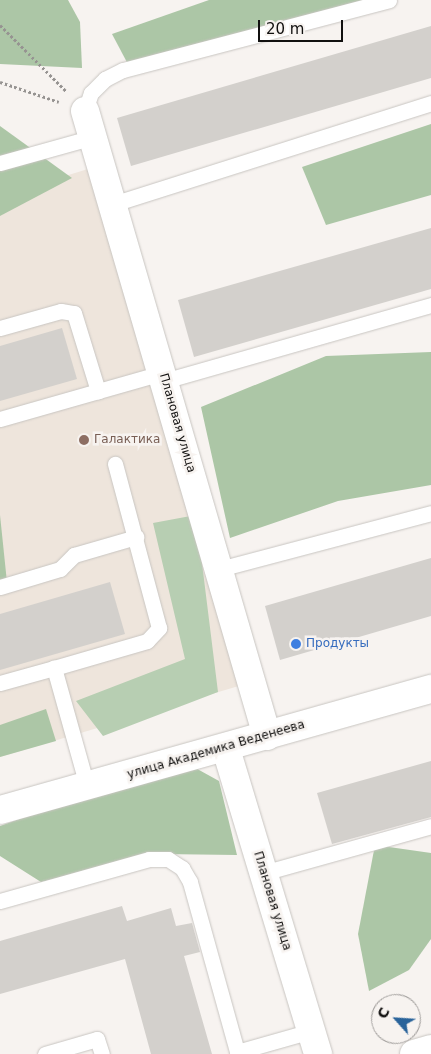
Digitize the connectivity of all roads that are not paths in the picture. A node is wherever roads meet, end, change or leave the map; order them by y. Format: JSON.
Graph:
{"nodes":[{"id":1,"x":389,"y":0,"type":"edge"},
{"id":2,"x":431,"y":103,"type":"edge"},
{"id":3,"x":89,"y":124,"type":"junction"},
{"id":4,"x":0,"y":163,"type":"edge"},
{"id":5,"x":113,"y":204,"type":"junction"},
{"id":6,"x":431,"y":306,"type":"edge"},
{"id":7,"x":0,"y":328,"type":"edge"},
{"id":8,"x":163,"y":377,"type":"junction"},
{"id":9,"x":98,"y":391,"type":"junction"},
{"id":10,"x":0,"y":419,"type":"edge"},
{"id":11,"x":115,"y":464,"type":"dead end"},
{"id":12,"x":431,"y":513,"type":"edge"},
{"id":13,"x":136,"y":537,"type":"junction"},
{"id":14,"x":219,"y":569,"type":"junction"},
{"id":15,"x":0,"y":587,"type":"edge"},
{"id":16,"x":54,"y":668,"type":"junction"},
{"id":17,"x":0,"y":683,"type":"edge"},
{"id":18,"x":431,"y":689,"type":"edge"},
{"id":19,"x":267,"y":736,"type":"junction"},
{"id":20,"x":226,"y":749,"type":"junction"},
{"id":21,"x":87,"y":786,"type":"junction"},
{"id":22,"x":0,"y":810,"type":"edge"},
{"id":23,"x":431,"y":826,"type":"edge"},
{"id":24,"x":264,"y":874,"type":"junction"},
{"id":25,"x":0,"y":901,"type":"edge"},
{"id":26,"x":315,"y":1043,"type":"edge"},
{"id":27,"x":431,"y":1049,"type":"edge"},
{"id":28,"x":237,"y":1053,"type":"edge"},
{"id":29,"x":45,"y":1054,"type":"edge"},
{"id":30,"x":102,"y":1054,"type":"edge"},
{"id":31,"x":414,"y":1054,"type":"edge"}],
"edges":[{"from":1,"to":3,"type":"lane"},
{"from":2,"to":5,"type":"lane"},
{"from":3,"to":4,"type":"lane"},
{"from":3,"to":5,"type":"street","name":"Плановая улица"},
{"from":5,"to":8,"type":"street","name":"Плановая улица"},
{"from":6,"to":8,"type":"lane"},
{"from":7,"to":9,"type":"lane"},
{"from":8,"to":9,"type":"lane"},
{"from":8,"to":14,"type":"street","name":"Плановая улица"},
{"from":9,"to":10,"type":"lane"},
{"from":11,"to":13,"type":"lane"},
{"from":12,"to":14,"type":"lane"},
{"from":13,"to":15,"type":"lane"},
{"from":13,"to":16,"type":"lane"},
{"from":14,"to":19,"type":"street","name":"Плановая улица"},
{"from":16,"to":17,"type":"lane"},
{"from":16,"to":21,"type":"lane"},
{"from":18,"to":19,"type":"street","name":"улица Академика Веденеева"},
{"from":19,"to":20,"type":"street","name":"улица Академика Веденеева"},
{"from":20,"to":21,"type":"street","name":"улица Академика Веденеева"},
{"from":20,"to":24,"type":"street","name":"Плановая улица"},
{"from":21,"to":22,"type":"street","name":"улица Академика Веденеева"},
{"from":23,"to":24,"type":"lane"},
{"from":24,"to":26,"type":"street","name":"Плановая улица"},
{"from":25,"to":28,"type":"lane"},
{"from":26,"to":28,"type":"lane"},
{"from":27,"to":31,"type":"street"},
{"from":29,"to":30,"type":"lane"}]}
